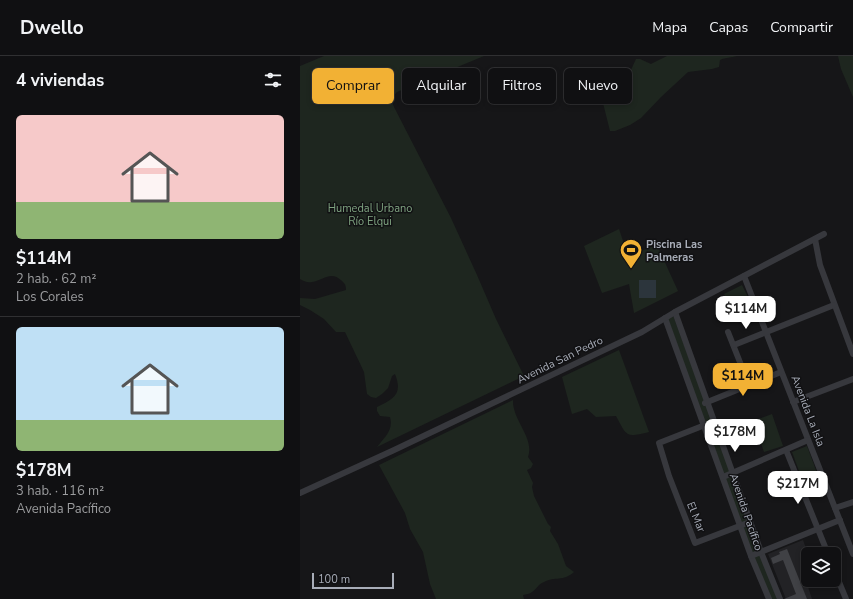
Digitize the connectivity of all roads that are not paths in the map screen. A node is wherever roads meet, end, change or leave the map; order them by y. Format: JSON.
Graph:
{"nodes":[{"id":1,"x":824,"y":234,"type":"dead end"},
{"id":2,"x":815,"y":239,"type":"junction"},
{"id":3,"x":744,"y":276,"type":"junction"},
{"id":4,"x":834,"y":305,"type":"junction"},
{"id":5,"x":674,"y":312,"type":"junction"},
{"id":6,"x":665,"y":318,"type":"junction"},
{"id":7,"x":728,"y":332,"type":"dead end"},
{"id":8,"x":766,"y":332,"type":"junction"},
{"id":9,"x":734,"y":345,"type":"junction"},
{"id":10,"x":853,"y":354,"type":"edge"},
{"id":11,"x":781,"y":372,"type":"junction"},
{"id":12,"x":853,"y":379,"type":"edge"},
{"id":13,"x":749,"y":385,"type":"junction"},
{"id":14,"x":707,"y":402,"type":"junction"},
{"id":15,"x":793,"y":402,"type":"junction"},
{"id":16,"x":698,"y":406,"type":"junction"},
{"id":17,"x":705,"y":425,"type":"junction"},
{"id":18,"x":808,"y":440,"type":"junction"},
{"id":19,"x":786,"y":450,"type":"junction"},
{"id":20,"x":733,"y":473,"type":"junction"},
{"id":21,"x":723,"y":477,"type":"junction"},
{"id":22,"x":300,"y":493,"type":"edge"},
{"id":23,"x":853,"y":502,"type":"edge"},
{"id":24,"x":835,"y":508,"type":"junction"},
{"id":25,"x":840,"y":520,"type":"junction"},
{"id":26,"x":750,"y":522,"type":"junction"},
{"id":27,"x":740,"y":526,"type":"junction"},
{"id":28,"x":818,"y":529,"type":"junction"},
{"id":29,"x":825,"y":547,"type":"edge"},
{"id":30,"x":761,"y":552,"type":"junction"},
{"id":31,"x":853,"y":554,"type":"edge"},
{"id":32,"x":751,"y":556,"type":"junction"},
{"id":33,"x":841,"y":587,"type":"edge"},
{"id":34,"x":769,"y":599,"type":"edge"},
{"id":35,"x":780,"y":599,"type":"edge"},
{"id":36,"x":846,"y":599,"type":"edge"}],
"edges":[{"from":1,"to":2,"type":"street","name":"Avenida San Pedro"},
{"from":2,"to":3,"type":"street","name":"Avenida San Pedro"},
{"from":2,"to":4,"type":"street"},
{"from":3,"to":5,"type":"street","name":"Avenida San Pedro"},
{"from":3,"to":8,"type":"street","name":"Avenida La Isla"},
{"from":4,"to":8,"type":"street"},
{"from":4,"to":10,"type":"street"},
{"from":5,"to":6,"type":"street","name":"Avenida San Pedro"},
{"from":5,"to":14,"type":"street","name":"Avenida Pacífico"},
{"from":6,"to":16,"type":"street","name":"Avenida Pacífico"},
{"from":6,"to":22,"type":"street","name":"Avenida San Pedro"},
{"from":7,"to":9,"type":"street"},
{"from":8,"to":9,"type":"street"},
{"from":8,"to":11,"type":"street","name":"Avenida La Isla"},
{"from":9,"to":13,"type":"street"},
{"from":11,"to":13,"type":"street"},
{"from":11,"to":15,"type":"street","name":"Avenida La Isla"},
{"from":12,"to":15,"type":"street"},
{"from":13,"to":14,"type":"street"},
{"from":14,"to":16,"type":"street"},
{"from":14,"to":20,"type":"street","name":"Avenida Pacífico"},
{"from":15,"to":18,"type":"street","name":"Avenida La Isla"},
{"from":16,"to":17,"type":"street","name":"Avenida Pacífico"},
{"from":17,"to":21,"type":"street","name":"Avenida Pacífico"},
{"from":17,"to":27,"type":"street","name":"El Mar"},
{"from":18,"to":19,"type":"street"},
{"from":18,"to":24,"type":"street","name":"Avenida La Isla"},
{"from":19,"to":20,"type":"street"},
{"from":19,"to":28,"type":"street"},
{"from":20,"to":21,"type":"street"},
{"from":20,"to":26,"type":"street","name":"Avenida Pacífico"},
{"from":21,"to":27,"type":"street","name":"Avenida Pacífico"},
{"from":23,"to":24,"type":"street"},
{"from":24,"to":25,"type":"street","name":"Avenida La Isla"},
{"from":25,"to":28,"type":"street"},
{"from":25,"to":31,"type":"street","name":"Avenida La Isla"},
{"from":26,"to":27,"type":"street","name":"El Mar"},
{"from":26,"to":30,"type":"street","name":"Avenida Pacífico"},
{"from":27,"to":32,"type":"street","name":"Avenida Pacífico"},
{"from":28,"to":29,"type":"street"},
{"from":28,"to":30,"type":"street"},
{"from":30,"to":32,"type":"street"},
{"from":30,"to":35,"type":"street","name":"Avenida Pacífico"},
{"from":32,"to":34,"type":"street","name":"Avenida Pacífico"},
{"from":33,"to":36,"type":"street"}]}
